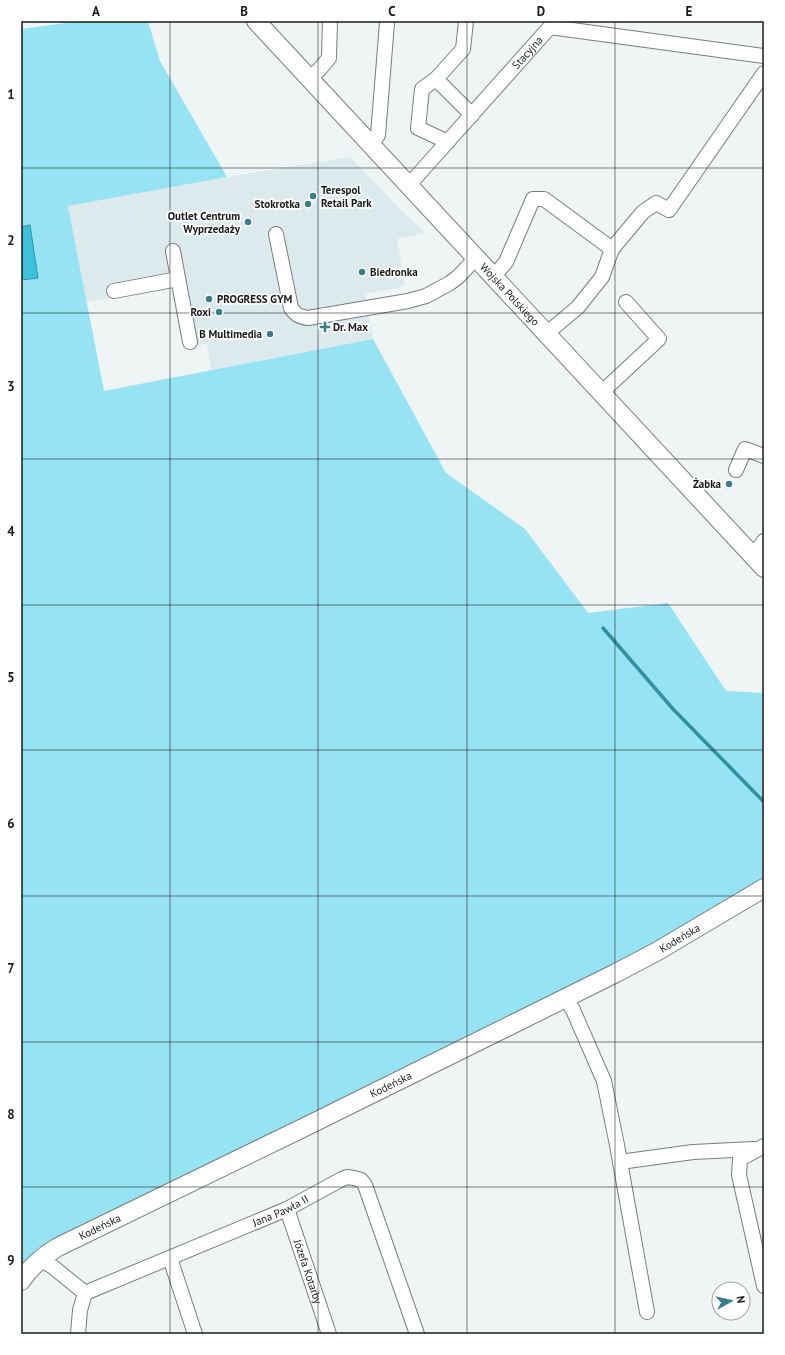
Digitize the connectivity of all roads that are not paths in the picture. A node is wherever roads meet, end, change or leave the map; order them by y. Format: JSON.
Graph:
{"nodes":[{"id":1,"x":256,"y":21,"type":"edge"},
{"id":2,"x":330,"y":21,"type":"edge"},
{"id":3,"x":466,"y":21,"type":"edge"},
{"id":4,"x":387,"y":23,"type":"dead end"},
{"id":5,"x":764,"y":56,"type":"edge"},
{"id":6,"x":764,"y":73,"type":"edge"},
{"id":7,"x":309,"y":78,"type":"junction"},
{"id":8,"x":436,"y":79,"type":"junction"},
{"id":9,"x":472,"y":115,"type":"junction"},
{"id":10,"x":448,"y":142,"type":"junction"},
{"id":11,"x":371,"y":145,"type":"junction"},
{"id":12,"x":408,"y":186,"type":"junction"},
{"id":13,"x":276,"y":234,"type":"dead end"},
{"id":14,"x":612,"y":249,"type":"junction"},
{"id":15,"x":173,"y":251,"type":"dead end"},
{"id":16,"x":476,"y":258,"type":"junction"},
{"id":17,"x":493,"y":277,"type":"junction"},
{"id":18,"x":178,"y":279,"type":"junction"},
{"id":19,"x":114,"y":291,"type":"dead end"},
{"id":20,"x":626,"y":302,"type":"dead end"},
{"id":21,"x":546,"y":334,"type":"junction"},
{"id":22,"x":190,"y":342,"type":"dead end"},
{"id":23,"x":601,"y":393,"type":"junction"},
{"id":24,"x":764,"y":456,"type":"edge"},
{"id":25,"x":736,"y":470,"type":"dead end"},
{"id":26,"x":764,"y":541,"type":"edge"},
{"id":27,"x":758,"y":562,"type":"edge"},
{"id":28,"x":764,"y":888,"type":"edge"},
{"id":29,"x":565,"y":998,"type":"junction"},
{"id":30,"x":761,"y":1148,"type":"edge"},
{"id":31,"x":620,"y":1162,"type":"junction"},
{"id":32,"x":287,"y":1209,"type":"junction"},
{"id":33,"x":170,"y":1258,"type":"junction"},
{"id":34,"x":40,"y":1259,"type":"junction"},
{"id":35,"x":21,"y":1281,"type":"edge"},
{"id":36,"x":764,"y":1286,"type":"edge"},
{"id":37,"x":85,"y":1293,"type":"junction"},
{"id":38,"x":647,"y":1312,"type":"dead end"},
{"id":39,"x":78,"y":1334,"type":"edge"},
{"id":40,"x":195,"y":1334,"type":"edge"},
{"id":41,"x":329,"y":1334,"type":"edge"},
{"id":42,"x":417,"y":1334,"type":"edge"}],
"edges":[{"from":1,"to":7,"type":"main road","name":"Wojska Polskiego"},
{"from":2,"to":7,"type":"street"},
{"from":3,"to":8,"type":"street"},
{"from":4,"to":11,"type":"street"},
{"from":5,"to":9,"type":"street","name":"Stacyjna"},
{"from":6,"to":14,"type":"street"},
{"from":7,"to":11,"type":"main road","name":"Wojska Polskiego"},
{"from":8,"to":9,"type":"street"},
{"from":8,"to":10,"type":"street"},
{"from":9,"to":10,"type":"street","name":"Stacyjna"},
{"from":10,"to":12,"type":"street","name":"Stacyjna"},
{"from":11,"to":12,"type":"main road","name":"Wojska Polskiego"},
{"from":12,"to":16,"type":"main road","name":"Wojska Polskiego"},
{"from":13,"to":16,"type":"street"},
{"from":14,"to":17,"type":"street"},
{"from":14,"to":21,"type":"street"},
{"from":15,"to":18,"type":"street"},
{"from":16,"to":17,"type":"main road","name":"Wojska Polskiego"},
{"from":17,"to":21,"type":"main road","name":"Wojska Polskiego"},
{"from":18,"to":19,"type":"street"},
{"from":18,"to":22,"type":"street"},
{"from":20,"to":23,"type":"street"},
{"from":21,"to":23,"type":"main road","name":"Wojska Polskiego"},
{"from":23,"to":27,"type":"main road","name":"Wojska Polskiego"},
{"from":24,"to":25,"type":"street"},
{"from":26,"to":27,"type":"street"},
{"from":28,"to":29,"type":"main road","name":"Kodeńska"},
{"from":29,"to":31,"type":"street"},
{"from":29,"to":34,"type":"main road","name":"Kodeńska"},
{"from":30,"to":31,"type":"street"},
{"from":30,"to":36,"type":"street"},
{"from":31,"to":38,"type":"street"},
{"from":32,"to":33,"type":"street","name":"Jana Pawła II"},
{"from":32,"to":41,"type":"street","name":"Józefa Kotarby"},
{"from":32,"to":42,"type":"street","name":"Jana Pawła II"},
{"from":33,"to":37,"type":"street","name":"Jana Pawła II"},
{"from":33,"to":40,"type":"street"},
{"from":34,"to":35,"type":"main road","name":"Kodeńska"},
{"from":34,"to":37,"type":"street"},
{"from":37,"to":39,"type":"street"}]}
